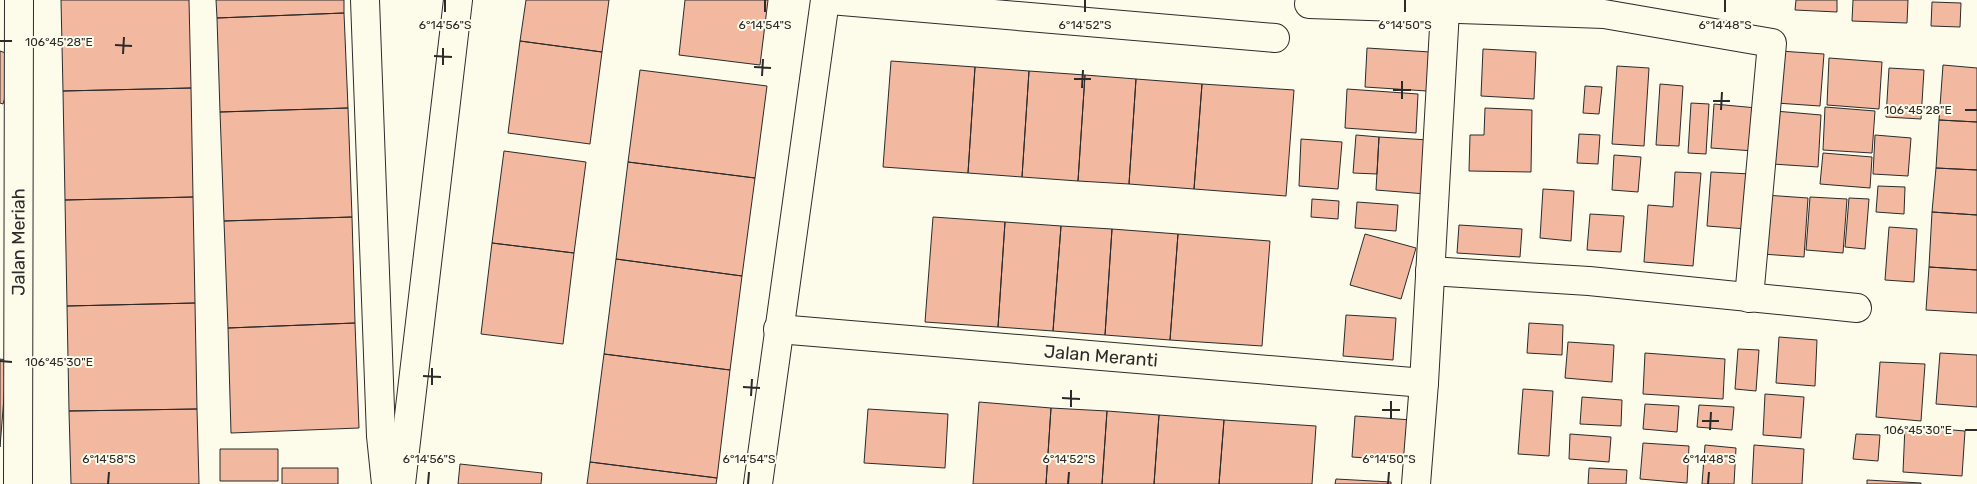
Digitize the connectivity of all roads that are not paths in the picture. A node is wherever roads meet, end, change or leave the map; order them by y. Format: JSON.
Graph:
{"nodes":[{"id":1,"x":19,"y":0,"type":"edge"},
{"id":2,"x":365,"y":0,"type":"edge"},
{"id":3,"x":458,"y":0,"type":"edge"},
{"id":4,"x":825,"y":0,"type":"edge"},
{"id":5,"x":830,"y":0,"type":"edge"},
{"id":6,"x":1310,"y":4,"type":"dead end"},
{"id":7,"x":1445,"y":10,"type":"junction"},
{"id":8,"x":10,"y":29,"type":"edge"},
{"id":9,"x":1275,"y":38,"type":"dead end"},
{"id":10,"x":10,"y":227,"type":"edge"},
{"id":11,"x":1430,"y":271,"type":"junction"},
{"id":12,"x":1748,"y":298,"type":"junction"},
{"id":13,"x":1857,"y":308,"type":"dead end"},
{"id":14,"x":778,"y":329,"type":"junction"},
{"id":15,"x":1424,"y":382,"type":"junction"},
{"id":16,"x":18,"y":484,"type":"edge"},
{"id":17,"x":386,"y":484,"type":"edge"},
{"id":18,"x":401,"y":484,"type":"edge"},
{"id":19,"x":758,"y":484,"type":"edge"},
{"id":20,"x":1416,"y":484,"type":"edge"}],
"edges":[{"from":1,"to":8,"type":"street","name":"Jalan Meriah"},
{"from":2,"to":17,"type":"street"},
{"from":3,"to":18,"type":"street"},
{"from":4,"to":14,"type":"street"},
{"from":5,"to":9,"type":"street"},
{"from":6,"to":7,"type":"street"},
{"from":7,"to":11,"type":"street"},
{"from":7,"to":12,"type":"street"},
{"from":8,"to":10,"type":"street","name":"Jalan Meriah"},
{"from":10,"to":16,"type":"street","name":"Jalan Meriah"},
{"from":11,"to":12,"type":"street"},
{"from":11,"to":15,"type":"street"},
{"from":12,"to":13,"type":"street"},
{"from":14,"to":15,"type":"street","name":"Jalan Meranti"},
{"from":14,"to":19,"type":"street"},
{"from":15,"to":20,"type":"street"}]}
